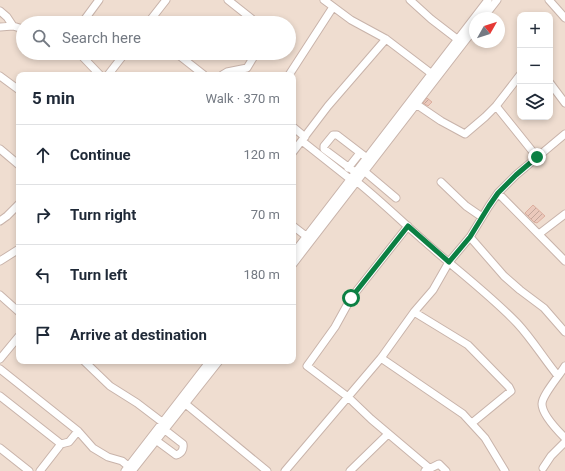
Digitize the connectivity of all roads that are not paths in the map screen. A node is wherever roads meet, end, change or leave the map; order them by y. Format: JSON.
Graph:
{"nodes":[{"id":1,"x":99,"y":0,"type":"edge"},
{"id":2,"x":166,"y":0,"type":"edge"},
{"id":3,"x":228,"y":0,"type":"edge"},
{"id":4,"x":324,"y":0,"type":"edge"},
{"id":5,"x":488,"y":0,"type":"edge"},
{"id":6,"x":497,"y":0,"type":"edge"},
{"id":7,"x":549,"y":0,"type":"edge"},
{"id":8,"x":415,"y":2,"type":"edge"},
{"id":9,"x":333,"y":7,"type":"junction"},
{"id":10,"x":0,"y":11,"type":"edge"},
{"id":11,"x":488,"y":12,"type":"edge"},
{"id":12,"x":87,"y":16,"type":"edge"},
{"id":13,"x":153,"y":16,"type":"edge"},
{"id":14,"x":248,"y":16,"type":"edge"},
{"id":15,"x":565,"y":18,"type":"edge"},
{"id":16,"x":13,"y":26,"type":"junction"},
{"id":17,"x":0,"y":27,"type":"edge"},
{"id":18,"x":16,"y":27,"type":"edge"},
{"id":19,"x":469,"y":36,"type":"edge"},
{"id":20,"x":386,"y":39,"type":"junction"},
{"id":21,"x":458,"y":39,"type":"junction"},
{"id":22,"x":86,"y":60,"type":"edge"},
{"id":23,"x":120,"y":60,"type":"edge"},
{"id":24,"x":185,"y":60,"type":"edge"},
{"id":25,"x":252,"y":60,"type":"edge"},
{"id":26,"x":97,"y":72,"type":"edge"},
{"id":27,"x":110,"y":72,"type":"edge"},
{"id":28,"x":200,"y":72,"type":"edge"},
{"id":29,"x":227,"y":72,"type":"edge"},
{"id":30,"x":291,"y":72,"type":"edge"},
{"id":31,"x":432,"y":74,"type":"junction"},
{"id":32,"x":0,"y":76,"type":"edge"},
{"id":33,"x":517,"y":79,"type":"edge"},
{"id":34,"x":551,"y":84,"type":"edge"},
{"id":35,"x":16,"y":88,"type":"edge"},
{"id":36,"x":565,"y":103,"type":"edge"},
{"id":37,"x":416,"y":104,"type":"junction"},
{"id":38,"x":496,"y":106,"type":"junction"},
{"id":39,"x":296,"y":130,"type":"edge"},
{"id":40,"x":565,"y":134,"type":"edge"},
{"id":41,"x":304,"y":139,"type":"junction"},
{"id":42,"x":296,"y":148,"type":"edge"},
{"id":43,"x":0,"y":149,"type":"edge"},
{"id":44,"x":360,"y":153,"type":"junction"},
{"id":45,"x":537,"y":157,"type":"junction"},
{"id":46,"x":367,"y":158,"type":"junction"},
{"id":47,"x":16,"y":162,"type":"edge"},
{"id":48,"x":348,"y":168,"type":"junction"},
{"id":49,"x":364,"y":171,"type":"junction"},
{"id":50,"x":355,"y":172,"type":"junction"},
{"id":51,"x":353,"y":180,"type":"junction"},
{"id":52,"x":441,"y":182,"type":"dead end"},
{"id":53,"x":498,"y":193,"type":"junction"},
{"id":54,"x":396,"y":198,"type":"dead end"},
{"id":55,"x":16,"y":207,"type":"edge"},
{"id":56,"x":565,"y":214,"type":"edge"},
{"id":57,"x":482,"y":217,"type":"junction"},
{"id":58,"x":0,"y":221,"type":"edge"},
{"id":59,"x":408,"y":226,"type":"junction"},
{"id":60,"x":296,"y":228,"type":"edge"},
{"id":61,"x":539,"y":234,"type":"junction"},
{"id":62,"x":306,"y":236,"type":"junction"},
{"id":63,"x":470,"y":237,"type":"junction"},
{"id":64,"x":296,"y":250,"type":"edge"},
{"id":65,"x":16,"y":251,"type":"edge"},
{"id":66,"x":296,"y":260,"type":"edge"},
{"id":67,"x":0,"y":261,"type":"edge"},
{"id":68,"x":449,"y":262,"type":"junction"},
{"id":69,"x":565,"y":262,"type":"edge"},
{"id":70,"x":0,"y":295,"type":"edge"},
{"id":71,"x":16,"y":309,"type":"edge"},
{"id":72,"x":414,"y":312,"type":"junction"},
{"id":73,"x":565,"y":332,"type":"edge"},
{"id":74,"x":16,"y":340,"type":"edge"},
{"id":75,"x":381,"y":358,"type":"junction"},
{"id":76,"x":0,"y":359,"type":"edge"},
{"id":77,"x":87,"y":364,"type":"edge"},
{"id":78,"x":208,"y":364,"type":"edge"},
{"id":79,"x":215,"y":364,"type":"edge"},
{"id":80,"x":565,"y":366,"type":"edge"},
{"id":81,"x":0,"y":369,"type":"edge"},
{"id":82,"x":558,"y":376,"type":"junction"},
{"id":83,"x":0,"y":396,"type":"edge"},
{"id":84,"x":348,"y":397,"type":"junction"},
{"id":85,"x":182,"y":402,"type":"junction"},
{"id":86,"x":162,"y":422,"type":"junction"},
{"id":87,"x":472,"y":423,"type":"junction"},
{"id":88,"x":165,"y":430,"type":"junction"},
{"id":89,"x":78,"y":431,"type":"junction"},
{"id":90,"x":388,"y":434,"type":"junction"},
{"id":91,"x":565,"y":438,"type":"edge"},
{"id":92,"x":156,"y":441,"type":"junction"},
{"id":93,"x":565,"y":442,"type":"edge"},
{"id":94,"x":61,"y":444,"type":"junction"},
{"id":95,"x":0,"y":448,"type":"edge"},
{"id":96,"x":543,"y":468,"type":"dead end"},
{"id":97,"x":129,"y":469,"type":"edge"},
{"id":98,"x":427,"y":470,"type":"edge"},
{"id":99,"x":29,"y":471,"type":"edge"},
{"id":100,"x":40,"y":471,"type":"edge"},
{"id":101,"x":267,"y":471,"type":"edge"},
{"id":102,"x":285,"y":471,"type":"edge"},
{"id":103,"x":350,"y":471,"type":"edge"},
{"id":104,"x":446,"y":471,"type":"edge"},
{"id":105,"x":505,"y":471,"type":"edge"}],
"edges":[{"from":1,"to":12,"type":"street"},
{"from":2,"to":13,"type":"street"},
{"from":3,"to":14,"type":"street"},
{"from":4,"to":9,"type":"street"},
{"from":5,"to":21,"type":"street"},
{"from":6,"to":11,"type":"street"},
{"from":7,"to":15,"type":"street"},
{"from":8,"to":21,"type":"street"},
{"from":9,"to":20,"type":"street"},
{"from":9,"to":30,"type":"street"},
{"from":10,"to":16,"type":"street"},
{"from":16,"to":17,"type":"street"},
{"from":16,"to":18,"type":"street"},
{"from":19,"to":37,"type":"street"},
{"from":20,"to":31,"type":"street"},
{"from":20,"to":41,"type":"street"},
{"from":21,"to":31,"type":"street"},
{"from":22,"to":26,"type":"street"},
{"from":23,"to":27,"type":"street"},
{"from":24,"to":28,"type":"street"},
{"from":25,"to":29,"type":"street"},
{"from":31,"to":46,"type":"street"},
{"from":32,"to":35,"type":"street"},
{"from":33,"to":38,"type":"street"},
{"from":34,"to":36,"type":"street"},
{"from":37,"to":38,"type":"street"},
{"from":37,"to":49,"type":"street"},
{"from":38,"to":45,"type":"street"},
{"from":39,"to":41,"type":"street"},
{"from":40,"to":45,"type":"street"},
{"from":41,"to":42,"type":"street"},
{"from":41,"to":51,"type":"street"},
{"from":43,"to":47,"type":"street"},
{"from":44,"to":46,"type":"street"},
{"from":44,"to":48,"type":"street"},
{"from":44,"to":48,"type":"street"},
{"from":45,"to":53,"type":"street"},
{"from":46,"to":50,"type":"street"},
{"from":48,"to":50,"type":"street"},
{"from":49,"to":51,"type":"street"},
{"from":49,"to":54,"type":"street"},
{"from":50,"to":51,"type":"street"},
{"from":51,"to":59,"type":"street"},
{"from":51,"to":62,"type":"street"},
{"from":51,"to":66,"type":"street"},
{"from":52,"to":57,"type":"street"},
{"from":53,"to":57,"type":"street"},
{"from":53,"to":61,"type":"street"},
{"from":55,"to":58,"type":"street"},
{"from":56,"to":61,"type":"street"},
{"from":57,"to":63,"type":"street"},
{"from":59,"to":68,"type":"street"},
{"from":59,"to":84,"type":"street"},
{"from":60,"to":62,"type":"street"},
{"from":61,"to":69,"type":"street"},
{"from":62,"to":64,"type":"street"},
{"from":63,"to":68,"type":"street"},
{"from":63,"to":73,"type":"street"},
{"from":65,"to":67,"type":"street"},
{"from":68,"to":72,"type":"street"},
{"from":68,"to":82,"type":"street"},
{"from":70,"to":71,"type":"street"},
{"from":72,"to":75,"type":"street"},
{"from":72,"to":87,"type":"street"},
{"from":74,"to":76,"type":"street"},
{"from":75,"to":84,"type":"street"},
{"from":75,"to":87,"type":"street"},
{"from":77,"to":86,"type":"street"},
{"from":78,"to":85,"type":"street"},
{"from":79,"to":85,"type":"street"},
{"from":80,"to":82,"type":"street"},
{"from":81,"to":89,"type":"street"},
{"from":82,"to":91,"type":"street"},
{"from":83,"to":94,"type":"street"},
{"from":84,"to":90,"type":"street"},
{"from":84,"to":102,"type":"street"},
{"from":85,"to":86,"type":"street"},
{"from":85,"to":88,"type":"street"},
{"from":85,"to":101,"type":"street"},
{"from":86,"to":97,"type":"street"},
{"from":87,"to":105,"type":"street"},
{"from":88,"to":92,"type":"street"},
{"from":88,"to":92,"type":"street"},
{"from":89,"to":94,"type":"street"},
{"from":89,"to":97,"type":"street"},
{"from":90,"to":98,"type":"street"},
{"from":90,"to":103,"type":"street"},
{"from":92,"to":97,"type":"street"},
{"from":93,"to":96,"type":"street"},
{"from":94,"to":100,"type":"street"},
{"from":95,"to":99,"type":"street"},
{"from":98,"to":104,"type":"street"}]}
